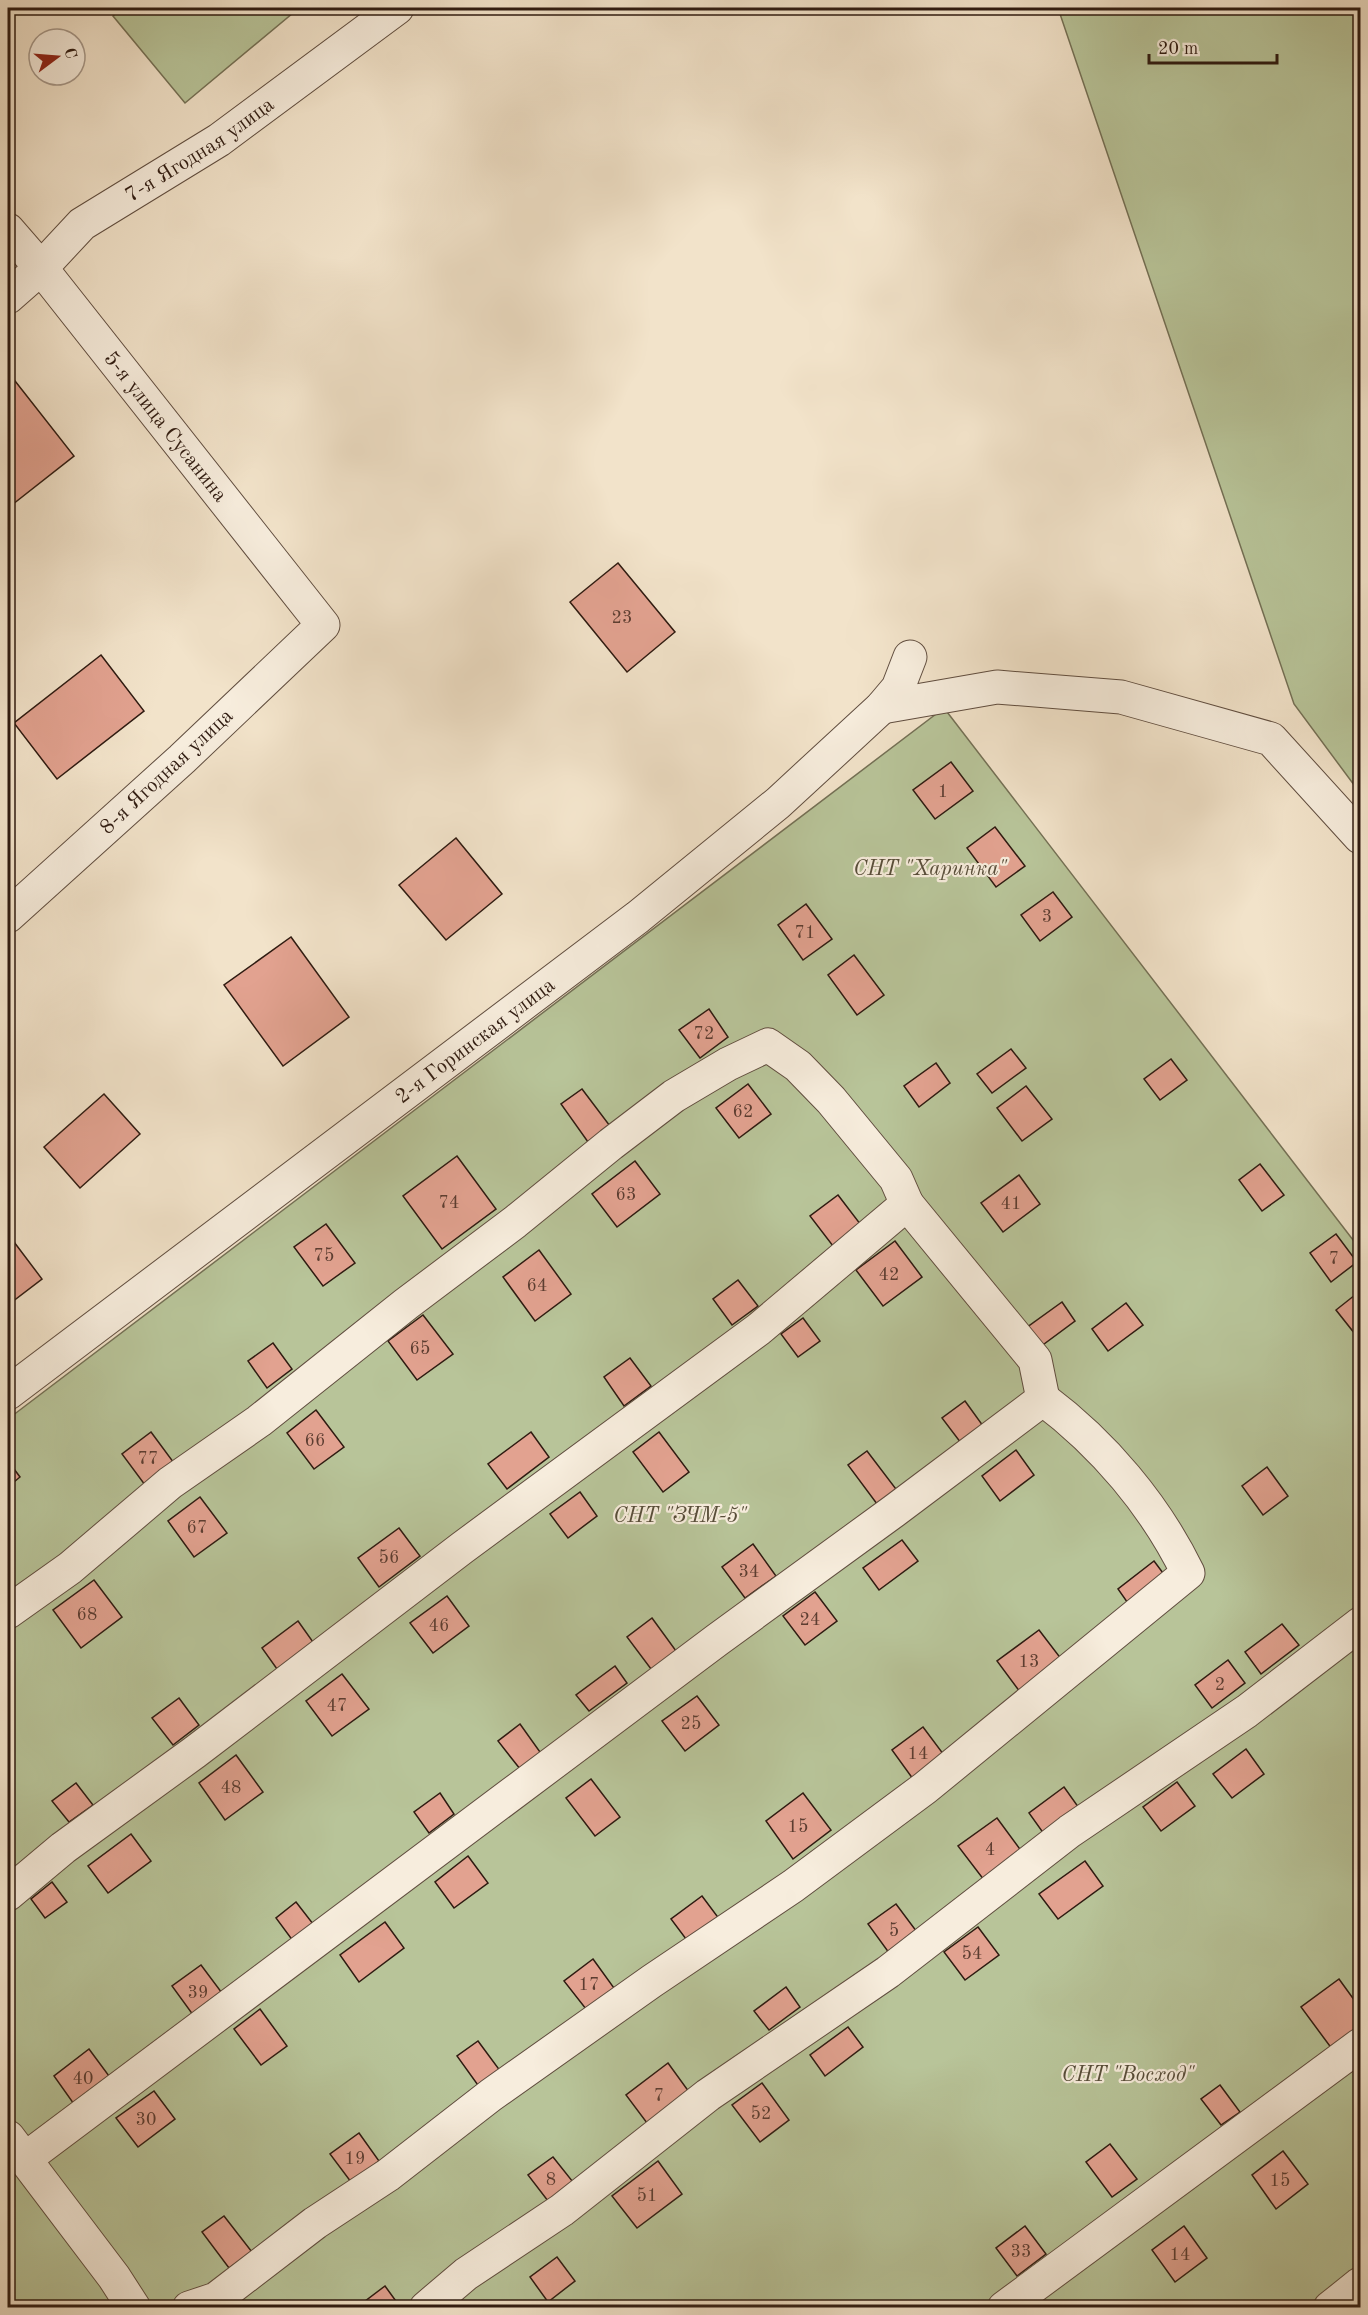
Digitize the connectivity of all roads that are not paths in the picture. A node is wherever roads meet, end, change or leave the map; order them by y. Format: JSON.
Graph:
{"nodes":[{"id":1,"x":397,"y":8,"type":"edge"},
{"id":2,"x":8,"y":230,"type":"edge"},
{"id":3,"x":41,"y":268,"type":"junction"},
{"id":4,"x":8,"y":297,"type":"edge"},
{"id":5,"x":323,"y":625,"type":"joint"},
{"id":6,"x":910,"y":657,"type":"dead end"},
{"id":7,"x":882,"y":707,"type":"junction"},
{"id":8,"x":1360,"y":837,"type":"edge"},
{"id":9,"x":8,"y":916,"type":"edge"},
{"id":10,"x":908,"y":1204,"type":"junction"},
{"id":11,"x":8,"y":1393,"type":"edge"},
{"id":12,"x":1043,"y":1398,"type":"junction"},
{"id":13,"x":8,"y":1612,"type":"edge"},
{"id":14,"x":1360,"y":1624,"type":"edge"},
{"id":15,"x":8,"y":1894,"type":"edge"},
{"id":16,"x":1360,"y":2044,"type":"edge"},
{"id":17,"x":16,"y":2148,"type":"edge"},
{"id":18,"x":1360,"y":2284,"type":"edge"},
{"id":19,"x":134,"y":2307,"type":"edge"},
{"id":20,"x":189,"y":2307,"type":"edge"},
{"id":21,"x":427,"y":2307,"type":"edge"},
{"id":22,"x":1004,"y":2307,"type":"edge"},
{"id":23,"x":1330,"y":2307,"type":"edge"}],
"edges":[{"from":1,"to":3,"type":"street","name":"7-я Ягодная улица"},
{"from":2,"to":3,"type":"street","name":"5-я улица Сусанина"},
{"from":3,"to":4,"type":"street","name":"7-я Ягодная улица"},
{"from":3,"to":5,"type":"street","name":"5-я улица Сусанина"},
{"from":5,"to":9,"type":"street","name":"8-я Ягодная улица"},
{"from":6,"to":7,"type":"street","name":"2-я Горинская улица"},
{"from":7,"to":8,"type":"street"},
{"from":7,"to":11,"type":"street","name":"2-я Горинская улица"},
{"from":10,"to":12,"type":"street"},
{"from":10,"to":13,"type":"street"},
{"from":10,"to":15,"type":"street"},
{"from":12,"to":17,"type":"street"},
{"from":12,"to":20,"type":"street"},
{"from":14,"to":21,"type":"street"},
{"from":16,"to":22,"type":"street"},
{"from":17,"to":19,"type":"street"},
{"from":18,"to":23,"type":"street"}]}
